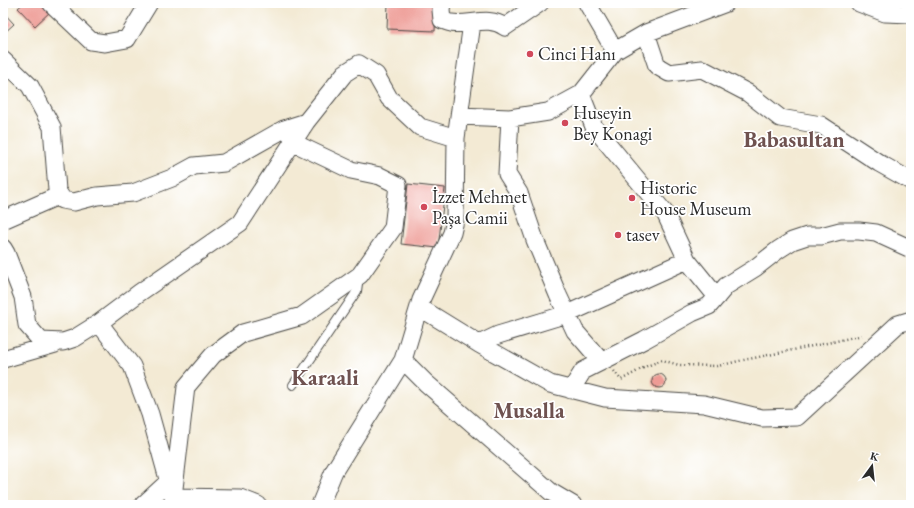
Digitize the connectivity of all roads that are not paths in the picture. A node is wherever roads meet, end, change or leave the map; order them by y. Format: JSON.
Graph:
{"nodes":[{"id":1,"x":51,"y":3,"type":"edge"},
{"id":2,"x":149,"y":3,"type":"edge"},
{"id":3,"x":442,"y":3,"type":"edge"},
{"id":4,"x":540,"y":3,"type":"edge"},
{"id":5,"x":587,"y":3,"type":"edge"},
{"id":6,"x":726,"y":3,"type":"edge"},
{"id":7,"x":859,"y":3,"type":"edge"},
{"id":8,"x":911,"y":14,"type":"edge"},
{"id":9,"x":472,"y":23,"type":"junction"},
{"id":10,"x":646,"y":33,"type":"junction"},
{"id":11,"x":615,"y":50,"type":"junction"},
{"id":12,"x":3,"y":60,"type":"edge"},
{"id":13,"x":581,"y":94,"type":"junction"},
{"id":14,"x":459,"y":116,"type":"junction"},
{"id":15,"x":510,"y":118,"type":"junction"},
{"id":16,"x":306,"y":122,"type":"junction"},
{"id":17,"x":456,"y":138,"type":"junction"},
{"id":18,"x":292,"y":142,"type":"junction"},
{"id":19,"x":911,"y":181,"type":"edge"},
{"id":20,"x":60,"y":195,"type":"junction"},
{"id":21,"x":3,"y":220,"type":"edge"},
{"id":22,"x":3,"y":248,"type":"edge"},
{"id":23,"x":911,"y":249,"type":"edge"},
{"id":24,"x":687,"y":260,"type":"junction"},
{"id":25,"x":360,"y":275,"type":"junction"},
{"id":26,"x":717,"y":297,"type":"junction"},
{"id":27,"x":419,"y":307,"type":"junction"},
{"id":28,"x":567,"y":314,"type":"junction"},
{"id":29,"x":911,"y":320,"type":"edge"},
{"id":30,"x":99,"y":323,"type":"junction"},
{"id":31,"x":63,"y":342,"type":"junction"},
{"id":32,"x":480,"y":344,"type":"junction"},
{"id":33,"x":3,"y":359,"type":"edge"},
{"id":34,"x":403,"y":360,"type":"junction"},
{"id":35,"x":602,"y":361,"type":"junction"},
{"id":36,"x":293,"y":385,"type":"dead end"},
{"id":37,"x":570,"y":390,"type":"junction"},
{"id":38,"x":172,"y":495,"type":"edge"},
{"id":39,"x":549,"y":498,"type":"edge"},
{"id":40,"x":142,"y":505,"type":"edge"},
{"id":41,"x":258,"y":505,"type":"edge"},
{"id":42,"x":320,"y":505,"type":"edge"},
{"id":43,"x":573,"y":505,"type":"edge"}],
"edges":[{"from":1,"to":2,"type":"street"},
{"from":3,"to":9,"type":"street"},
{"from":4,"to":9,"type":"street"},
{"from":5,"to":11,"type":"street"},
{"from":6,"to":10,"type":"street"},
{"from":7,"to":8,"type":"street"},
{"from":9,"to":14,"type":"street"},
{"from":10,"to":11,"type":"street"},
{"from":10,"to":19,"type":"street"},
{"from":11,"to":13,"type":"street"},
{"from":12,"to":20,"type":"street"},
{"from":13,"to":15,"type":"street"},
{"from":13,"to":24,"type":"street"},
{"from":14,"to":15,"type":"street"},
{"from":14,"to":17,"type":"street"},
{"from":15,"to":28,"type":"street"},
{"from":16,"to":17,"type":"street"},
{"from":16,"to":18,"type":"street"},
{"from":16,"to":20,"type":"street"},
{"from":17,"to":27,"type":"street"},
{"from":18,"to":25,"type":"street"},
{"from":18,"to":30,"type":"street"},
{"from":20,"to":21,"type":"street"},
{"from":22,"to":31,"type":"street"},
{"from":23,"to":26,"type":"street"},
{"from":24,"to":26,"type":"street"},
{"from":24,"to":28,"type":"street"},
{"from":25,"to":36,"type":"lane"},
{"from":25,"to":38,"type":"street"},
{"from":26,"to":35,"type":"street"},
{"from":27,"to":32,"type":"street"},
{"from":27,"to":34,"type":"street"},
{"from":28,"to":32,"type":"street"},
{"from":28,"to":35,"type":"street"},
{"from":29,"to":37,"type":"street"},
{"from":30,"to":31,"type":"street"},
{"from":30,"to":38,"type":"street"},
{"from":31,"to":33,"type":"street"},
{"from":32,"to":37,"type":"street"},
{"from":34,"to":39,"type":"street"},
{"from":34,"to":42,"type":"street"},
{"from":35,"to":37,"type":"street"},
{"from":38,"to":40,"type":"street"},
{"from":38,"to":41,"type":"street"},
{"from":39,"to":43,"type":"street"}]}
